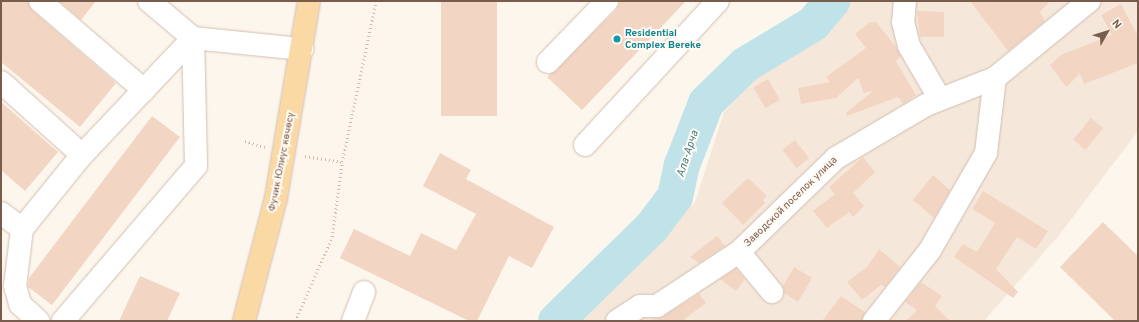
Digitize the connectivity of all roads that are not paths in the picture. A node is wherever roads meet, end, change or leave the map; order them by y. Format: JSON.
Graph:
{"nodes":[{"id":1,"x":40,"y":1,"type":"edge"},
{"id":2,"x":149,"y":1,"type":"edge"},
{"id":3,"x":309,"y":1,"type":"edge"},
{"id":4,"x":607,"y":1,"type":"edge"},
{"id":5,"x":718,"y":1,"type":"edge"},
{"id":6,"x":905,"y":1,"type":"edge"},
{"id":7,"x":1089,"y":1,"type":"edge"},
{"id":8,"x":193,"y":38,"type":"junction"},
{"id":9,"x":302,"y":49,"type":"junction"},
{"id":10,"x":548,"y":62,"type":"dead end"},
{"id":11,"x":995,"y":78,"type":"junction"},
{"id":12,"x":1,"y":82,"type":"edge"},
{"id":13,"x":144,"y":90,"type":"junction"},
{"id":14,"x":940,"y":100,"type":"junction"},
{"id":15,"x":585,"y":145,"type":"dead end"},
{"id":16,"x":82,"y":154,"type":"junction"},
{"id":17,"x":1,"y":213,"type":"edge"},
{"id":18,"x":22,"y":229,"type":"junction"},
{"id":19,"x":739,"y":252,"type":"junction"},
{"id":20,"x":364,"y":292,"type":"dead end"},
{"id":21,"x":772,"y":292,"type":"dead end"},
{"id":22,"x":658,"y":314,"type":"edge"},
{"id":23,"x":38,"y":321,"type":"edge"},
{"id":24,"x":63,"y":321,"type":"edge"},
{"id":25,"x":244,"y":321,"type":"edge"},
{"id":26,"x":353,"y":321,"type":"edge"},
{"id":27,"x":617,"y":321,"type":"edge"},
{"id":28,"x":874,"y":321,"type":"edge"}],
"edges":[{"from":1,"to":13,"type":"street"},
{"from":2,"to":8,"type":"street"},
{"from":3,"to":9,"type":"main road","name":"Фучик Юлиус көчөсү"},
{"from":4,"to":10,"type":"street"},
{"from":5,"to":15,"type":"street"},
{"from":6,"to":14,"type":"street"},
{"from":7,"to":11,"type":"street","name":"Заводской поселок улица"},
{"from":8,"to":9,"type":"street"},
{"from":8,"to":13,"type":"street"},
{"from":8,"to":24,"type":"street"},
{"from":9,"to":25,"type":"main road","name":"Фучик Юлиус көчөсү"},
{"from":11,"to":14,"type":"street","name":"Заводской поселок улица"},
{"from":11,"to":28,"type":"street"},
{"from":12,"to":16,"type":"street"},
{"from":13,"to":16,"type":"street"},
{"from":14,"to":19,"type":"street","name":"Заводской поселок улица"},
{"from":16,"to":18,"type":"street"},
{"from":17,"to":18,"type":"street"},
{"from":18,"to":23,"type":"street"},
{"from":19,"to":21,"type":"street"},
{"from":19,"to":22,"type":"street","name":"Заводской поселок улица"},
{"from":20,"to":26,"type":"street"},
{"from":22,"to":27,"type":"street"}]}
